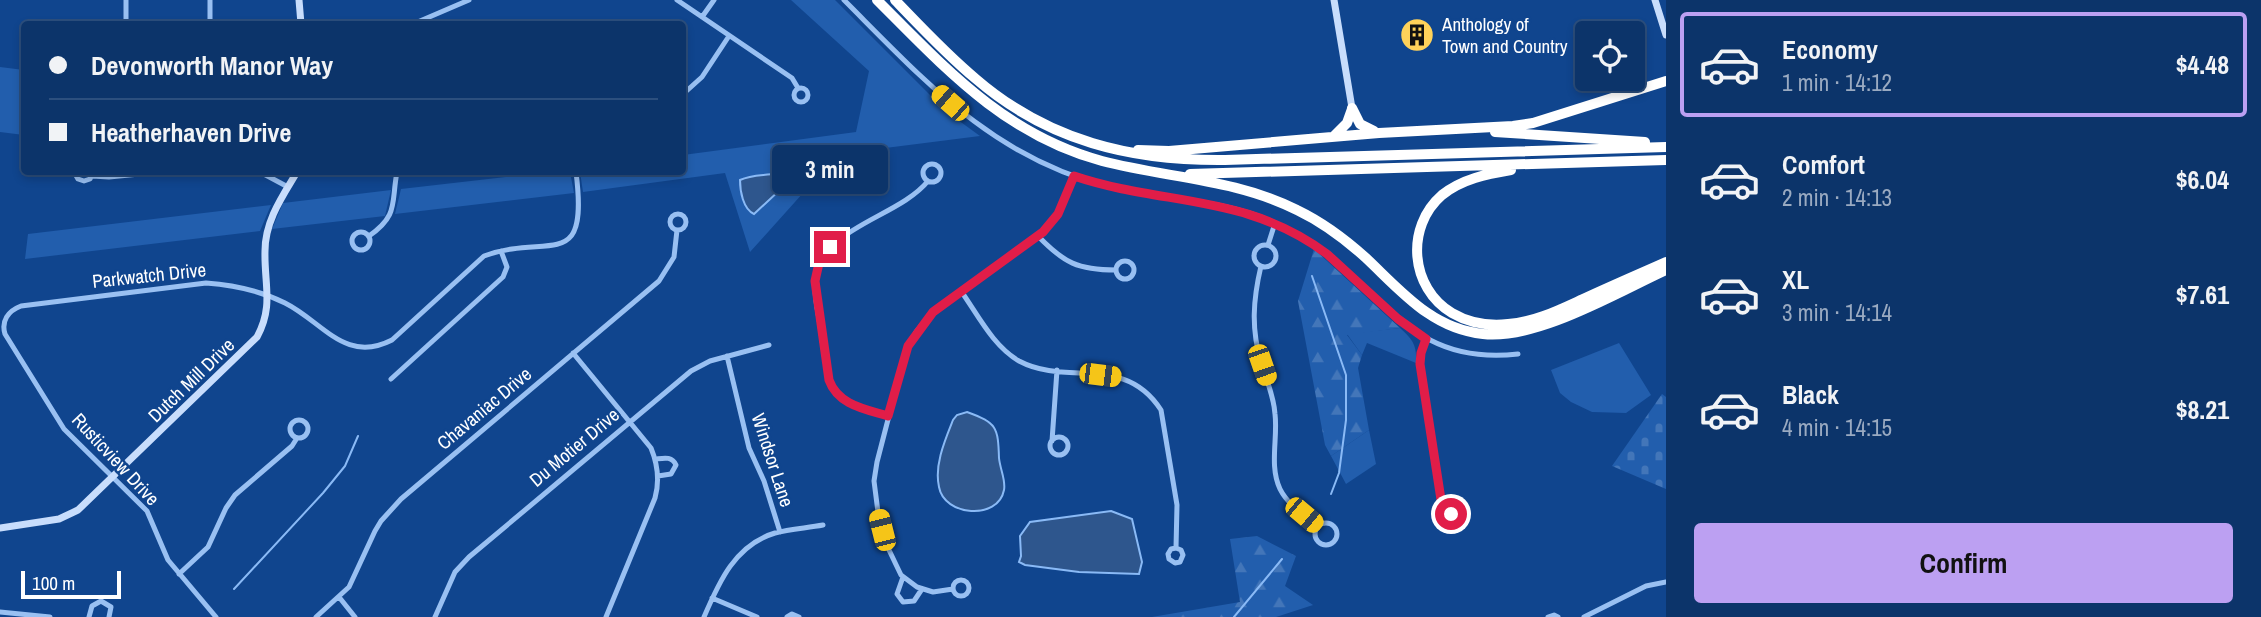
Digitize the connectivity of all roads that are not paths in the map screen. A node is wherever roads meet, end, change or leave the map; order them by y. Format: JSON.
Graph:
{"nodes":[{"id":1,"x":126,"y":0,"type":"edge"},
{"id":2,"x":210,"y":0,"type":"edge"},
{"id":3,"x":299,"y":0,"type":"edge"},
{"id":4,"x":469,"y":0,"type":"edge"},
{"id":5,"x":677,"y":0,"type":"edge"},
{"id":6,"x":714,"y":0,"type":"edge"},
{"id":7,"x":844,"y":0,"type":"edge"},
{"id":8,"x":877,"y":0,"type":"edge"},
{"id":9,"x":895,"y":0,"type":"edge"},
{"id":10,"x":1334,"y":0,"type":"edge"},
{"id":11,"x":1656,"y":0,"type":"edge"},
{"id":12,"x":702,"y":17,"type":"junction"},
{"id":13,"x":126,"y":21,"type":"edge"},
{"id":14,"x":210,"y":21,"type":"edge"},
{"id":15,"x":301,"y":21,"type":"edge"},
{"id":16,"x":420,"y":21,"type":"edge"},
{"id":17,"x":1666,"y":35,"type":"edge"},
{"id":18,"x":729,"y":36,"type":"junction"},
{"id":19,"x":1666,"y":72,"type":"edge"},
{"id":20,"x":1662,"y":82,"type":"edge"},
{"id":21,"x":798,"y":88,"type":"dead end"},
{"id":22,"x":686,"y":91,"type":"edge"},
{"id":23,"x":1352,"y":108,"type":"junction"},
{"id":24,"x":1466,"y":130,"type":"junction"},
{"id":25,"x":1379,"y":133,"type":"junction"},
{"id":26,"x":1332,"y":136,"type":"junction"},
{"id":27,"x":1666,"y":145,"type":"edge"},
{"id":28,"x":1103,"y":147,"type":"junction"},
{"id":29,"x":1666,"y":160,"type":"edge"},
{"id":30,"x":1546,"y":164,"type":"junction"},
{"id":31,"x":1147,"y":170,"type":"junction"},
{"id":32,"x":75,"y":175,"type":"edge"},
{"id":33,"x":92,"y":175,"type":"edge"},
{"id":34,"x":98,"y":175,"type":"edge"},
{"id":35,"x":129,"y":175,"type":"edge"},
{"id":36,"x":266,"y":175,"type":"edge"},
{"id":37,"x":295,"y":175,"type":"edge"},
{"id":38,"x":397,"y":175,"type":"edge"},
{"id":39,"x":576,"y":175,"type":"edge"},
{"id":40,"x":1074,"y":176,"type":"junction"},
{"id":41,"x":928,"y":181,"type":"dead end"},
{"id":42,"x":288,"y":187,"type":"junction"},
{"id":43,"x":1275,"y":223,"type":"junction"},
{"id":44,"x":677,"y":230,"type":"dead end"},
{"id":45,"x":369,"y":236,"type":"dead end"},
{"id":46,"x":1038,"y":236,"type":"junction"},
{"id":47,"x":1268,"y":245,"type":"junction"},
{"id":48,"x":500,"y":251,"type":"junction"},
{"id":49,"x":1666,"y":262,"type":"edge"},
{"id":50,"x":1261,"y":266,"type":"junction"},
{"id":51,"x":1116,"y":270,"type":"dead end"},
{"id":52,"x":1666,"y":270,"type":"edge"},
{"id":53,"x":961,"y":291,"type":"junction"},
{"id":54,"x":268,"y":296,"type":"junction"},
{"id":55,"x":6,"y":317,"type":"joint"},
{"id":56,"x":1426,"y":339,"type":"junction"},
{"id":57,"x":769,"y":345,"type":"dead end"},
{"id":58,"x":573,"y":353,"type":"junction"},
{"id":59,"x":1518,"y":354,"type":"dead end"},
{"id":60,"x":727,"y":356,"type":"junction"},
{"id":61,"x":1057,"y":370,"type":"junction"},
{"id":62,"x":391,"y":379,"type":"dead end"},
{"id":63,"x":888,"y":416,"type":"junction"},
{"id":64,"x":630,"y":420,"type":"junction"},
{"id":65,"x":297,"y":438,"type":"dead end"},
{"id":66,"x":1052,"y":441,"type":"dead end"},
{"id":67,"x":656,"y":459,"type":"junction"},
{"id":68,"x":658,"y":476,"type":"junction"},
{"id":69,"x":112,"y":478,"type":"junction"},
{"id":70,"x":1442,"y":506,"type":"dead end"},
{"id":71,"x":823,"y":525,"type":"dead end"},
{"id":72,"x":1318,"y":526,"type":"junction"},
{"id":73,"x":0,"y":528,"type":"edge"},
{"id":74,"x":780,"y":532,"type":"junction"},
{"id":75,"x":1176,"y":548,"type":"dead end"},
{"id":76,"x":179,"y":574,"type":"junction"},
{"id":77,"x":903,"y":577,"type":"junction"},
{"id":78,"x":1666,"y":582,"type":"edge"},
{"id":79,"x":922,"y":589,"type":"junction"},
{"id":80,"x":953,"y":589,"type":"dead end"},
{"id":81,"x":339,"y":597,"type":"junction"},
{"id":82,"x":712,"y":598,"type":"junction"},
{"id":83,"x":0,"y":612,"type":"edge"},
{"id":84,"x":50,"y":617,"type":"edge"},
{"id":85,"x":89,"y":617,"type":"edge"},
{"id":86,"x":109,"y":617,"type":"edge"},
{"id":87,"x":216,"y":617,"type":"edge"},
{"id":88,"x":316,"y":617,"type":"edge"},
{"id":89,"x":355,"y":617,"type":"edge"},
{"id":90,"x":435,"y":617,"type":"edge"},
{"id":91,"x":606,"y":617,"type":"edge"},
{"id":92,"x":704,"y":617,"type":"edge"},
{"id":93,"x":757,"y":617,"type":"edge"},
{"id":94,"x":787,"y":617,"type":"edge"},
{"id":95,"x":799,"y":617,"type":"edge"},
{"id":96,"x":1548,"y":617,"type":"edge"},
{"id":97,"x":1558,"y":617,"type":"edge"},
{"id":98,"x":1584,"y":617,"type":"edge"}],
"edges":[{"from":1,"to":13,"type":"street"},
{"from":2,"to":14,"type":"street"},
{"from":3,"to":15,"type":"street"},
{"from":4,"to":16,"type":"street"},
{"from":5,"to":12,"type":"street"},
{"from":6,"to":12,"type":"street"},
{"from":7,"to":40,"type":"street"},
{"from":8,"to":31,"type":"highway"},
{"from":9,"to":28,"type":"highway"},
{"from":10,"to":23,"type":"street"},
{"from":11,"to":17,"type":"street"},
{"from":12,"to":18,"type":"street"},
{"from":18,"to":21,"type":"street"},
{"from":18,"to":22,"type":"street"},
{"from":19,"to":20,"type":"highway"},
{"from":20,"to":24,"type":"highway"},
{"from":23,"to":25,"type":"highway"},
{"from":23,"to":26,"type":"highway"},
{"from":24,"to":25,"type":"highway"},
{"from":24,"to":27,"type":"highway"},
{"from":25,"to":26,"type":"highway"},
{"from":26,"to":28,"type":"highway"},
{"from":27,"to":28,"type":"highway"},
{"from":29,"to":30,"type":"highway"},
{"from":30,"to":31,"type":"highway"},
{"from":30,"to":49,"type":"highway"},
{"from":31,"to":52,"type":"highway"},
{"from":32,"to":33,"type":"street"},
{"from":34,"to":35,"type":"street"},
{"from":36,"to":42,"type":"street"},
{"from":37,"to":42,"type":"street","name":"Dutch Mill Drive"},
{"from":38,"to":45,"type":"street"},
{"from":39,"to":48,"type":"street","name":"Parkwatch Drive"},
{"from":40,"to":43,"type":"street"},
{"from":40,"to":46,"type":"street"},
{"from":41,"to":63,"type":"street"},
{"from":42,"to":54,"type":"street","name":"Dutch Mill Drive"},
{"from":43,"to":47,"type":"street"},
{"from":43,"to":56,"type":"street"},
{"from":44,"to":58,"type":"street","name":"Chavaniac Drive"},
{"from":46,"to":51,"type":"street"},
{"from":46,"to":53,"type":"street"},
{"from":47,"to":50,"type":"street"},
{"from":47,"to":50,"type":"street"},
{"from":48,"to":54,"type":"street","name":"Parkwatch Drive"},
{"from":48,"to":62,"type":"street"},
{"from":50,"to":72,"type":"street"},
{"from":53,"to":61,"type":"street"},
{"from":53,"to":63,"type":"street"},
{"from":54,"to":55,"type":"street","name":"Parkwatch Drive"},
{"from":54,"to":69,"type":"street","name":"Dutch Mill Drive"},
{"from":55,"to":69,"type":"street","name":"Rusticview Drive"},
{"from":56,"to":59,"type":"street"},
{"from":56,"to":70,"type":"street"},
{"from":57,"to":60,"type":"street","name":"Du Motier Drive"},
{"from":58,"to":64,"type":"street"},
{"from":58,"to":81,"type":"street","name":"Chavaniac Drive"},
{"from":60,"to":64,"type":"street","name":"Du Motier Drive"},
{"from":60,"to":74,"type":"street","name":"Windsor Lane"},
{"from":61,"to":66,"type":"street"},
{"from":61,"to":75,"type":"street"},
{"from":63,"to":77,"type":"street"},
{"from":64,"to":67,"type":"street"},
{"from":64,"to":90,"type":"street","name":"Du Motier Drive"},
{"from":65,"to":76,"type":"street"},
{"from":67,"to":68,"type":"street"},
{"from":67,"to":68,"type":"street"},
{"from":68,"to":91,"type":"street"},
{"from":69,"to":73,"type":"street","name":"Dutch Mill Drive"},
{"from":69,"to":76,"type":"street","name":"Rusticview Drive"},
{"from":71,"to":74,"type":"street"},
{"from":72,"to":72,"type":"street"},
{"from":74,"to":82,"type":"street"},
{"from":76,"to":87,"type":"street","name":"Rusticview Drive"},
{"from":77,"to":79,"type":"street"},
{"from":77,"to":79,"type":"street"},
{"from":78,"to":98,"type":"street"},
{"from":79,"to":80,"type":"street"},
{"from":81,"to":88,"type":"street","name":"Chavaniac Drive"},
{"from":81,"to":89,"type":"street"},
{"from":82,"to":92,"type":"street"},
{"from":82,"to":93,"type":"street"},
{"from":83,"to":84,"type":"street"},
{"from":85,"to":86,"type":"street"},
{"from":94,"to":95,"type":"street"},
{"from":96,"to":97,"type":"street"}]}
